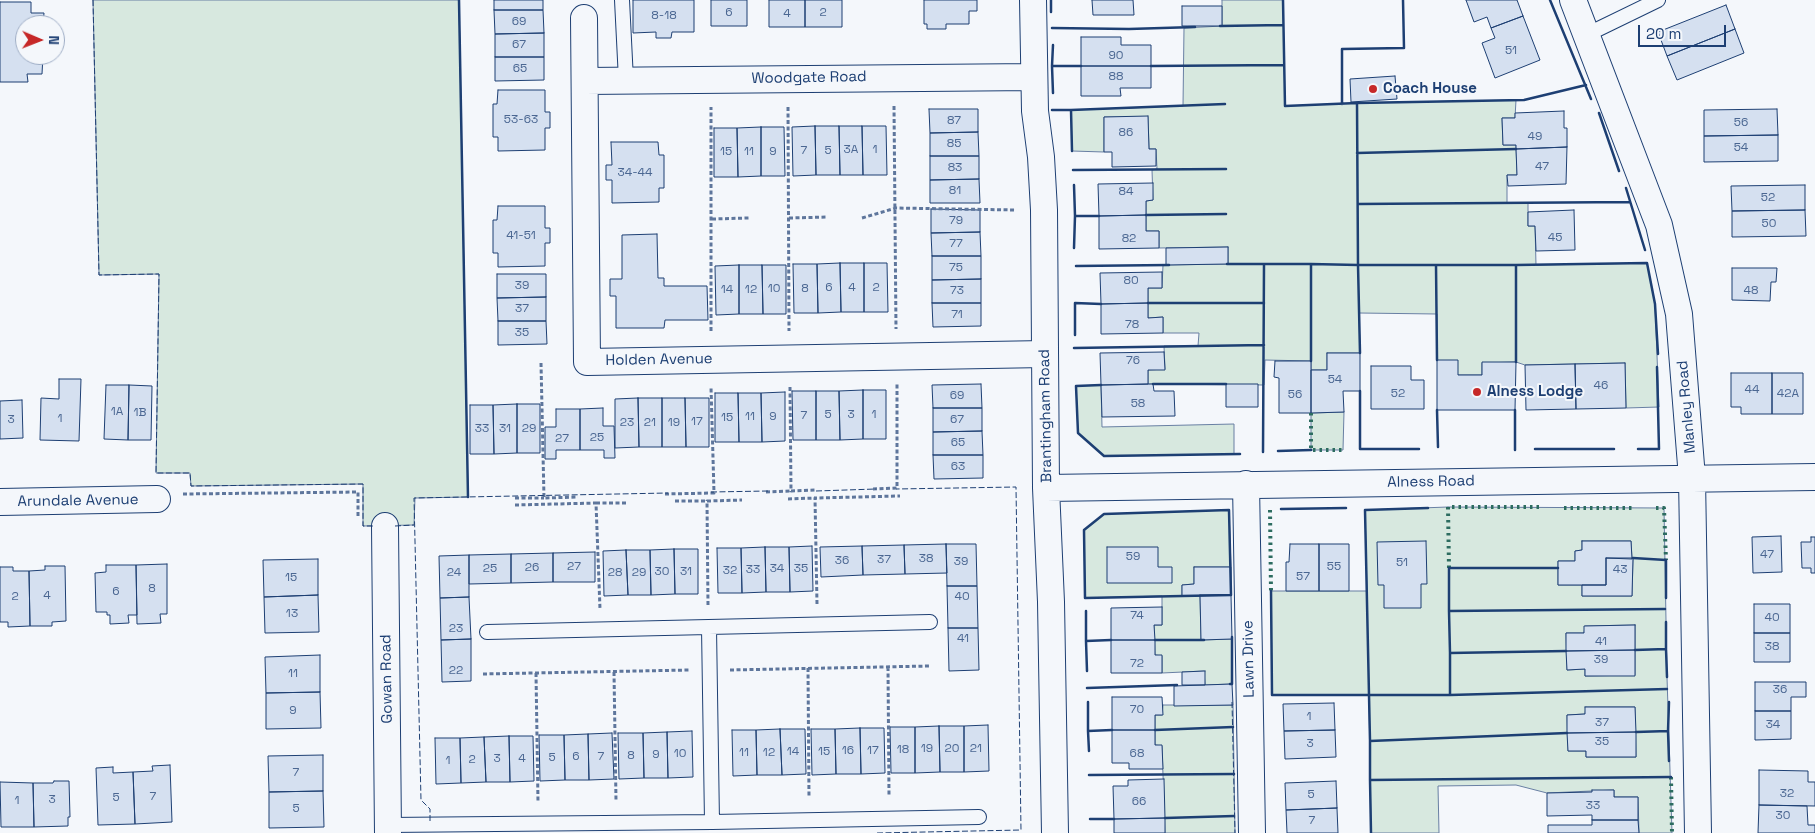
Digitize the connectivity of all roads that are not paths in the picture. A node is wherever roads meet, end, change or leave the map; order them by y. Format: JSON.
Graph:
{"nodes":[{"id":1,"x":622,"y":0,"type":"edge"},
{"id":2,"x":1033,"y":0,"type":"edge"},
{"id":3,"x":1573,"y":0,"type":"edge"},
{"id":4,"x":1658,"y":0,"type":"edge"},
{"id":5,"x":584,"y":18,"type":"dead end"},
{"id":6,"x":1586,"y":35,"type":"junction"},
{"id":7,"x":1034,"y":77,"type":"junction"},
{"id":8,"x":626,"y":80,"type":"junction"},
{"id":9,"x":585,"y":81,"type":"junction"},
{"id":10,"x":1045,"y":354,"type":"junction"},
{"id":11,"x":1815,"y":477,"type":"edge"},
{"id":12,"x":1692,"y":478,"type":"junction"},
{"id":13,"x":1246,"y":484,"type":"junction"},
{"id":14,"x":1046,"y":488,"type":"junction"},
{"id":15,"x":157,"y":499,"type":"road end"},
{"id":16,"x":0,"y":502,"type":"edge"},
{"id":17,"x":385,"y":526,"type":"dead end"},
{"id":18,"x":930,"y":622,"type":"dead end"},
{"id":19,"x":708,"y":628,"type":"junction"},
{"id":20,"x":487,"y":632,"type":"dead end"},
{"id":21,"x":979,"y":816,"type":"dead end"},
{"id":22,"x":712,"y":822,"type":"junction"},
{"id":23,"x":388,"y":829,"type":"edge"},
{"id":24,"x":1055,"y":833,"type":"edge"},
{"id":25,"x":1252,"y":833,"type":"edge"},
{"id":26,"x":1698,"y":833,"type":"edge"}],
"edges":[{"from":1,"to":8,"type":"lane"},
{"from":2,"to":7,"type":"street","name":"Brantingham Road"},
{"from":3,"to":6,"type":"street","name":"Manley Road"},
{"from":4,"to":6,"type":"lane"},
{"from":5,"to":9,"type":"street","name":"Holden Avenue"},
{"from":6,"to":12,"type":"street","name":"Manley Road"},
{"from":7,"to":8,"type":"street","name":"Woodgate Road"},
{"from":7,"to":10,"type":"street","name":"Brantingham Road"},
{"from":8,"to":9,"type":"street","name":"Woodgate Road"},
{"from":9,"to":10,"type":"street","name":"Holden Avenue"},
{"from":10,"to":14,"type":"street","name":"Brantingham Road"},
{"from":11,"to":12,"type":"street","name":"Alness Road"},
{"from":12,"to":13,"type":"street","name":"Alness Road"},
{"from":12,"to":26,"type":"street","name":"Manley Road"},
{"from":13,"to":14,"type":"street","name":"Alness Road"},
{"from":13,"to":25,"type":"street","name":"Lawn Drive"},
{"from":14,"to":24,"type":"street","name":"Brantingham Road"},
{"from":15,"to":16,"type":"street","name":"Arundale Avenue"},
{"from":17,"to":23,"type":"street","name":"Gowan Road"},
{"from":18,"to":19,"type":"lane"},
{"from":19,"to":20,"type":"lane"},
{"from":19,"to":22,"type":"lane"},
{"from":21,"to":22,"type":"lane"},
{"from":22,"to":23,"type":"lane"}]}
